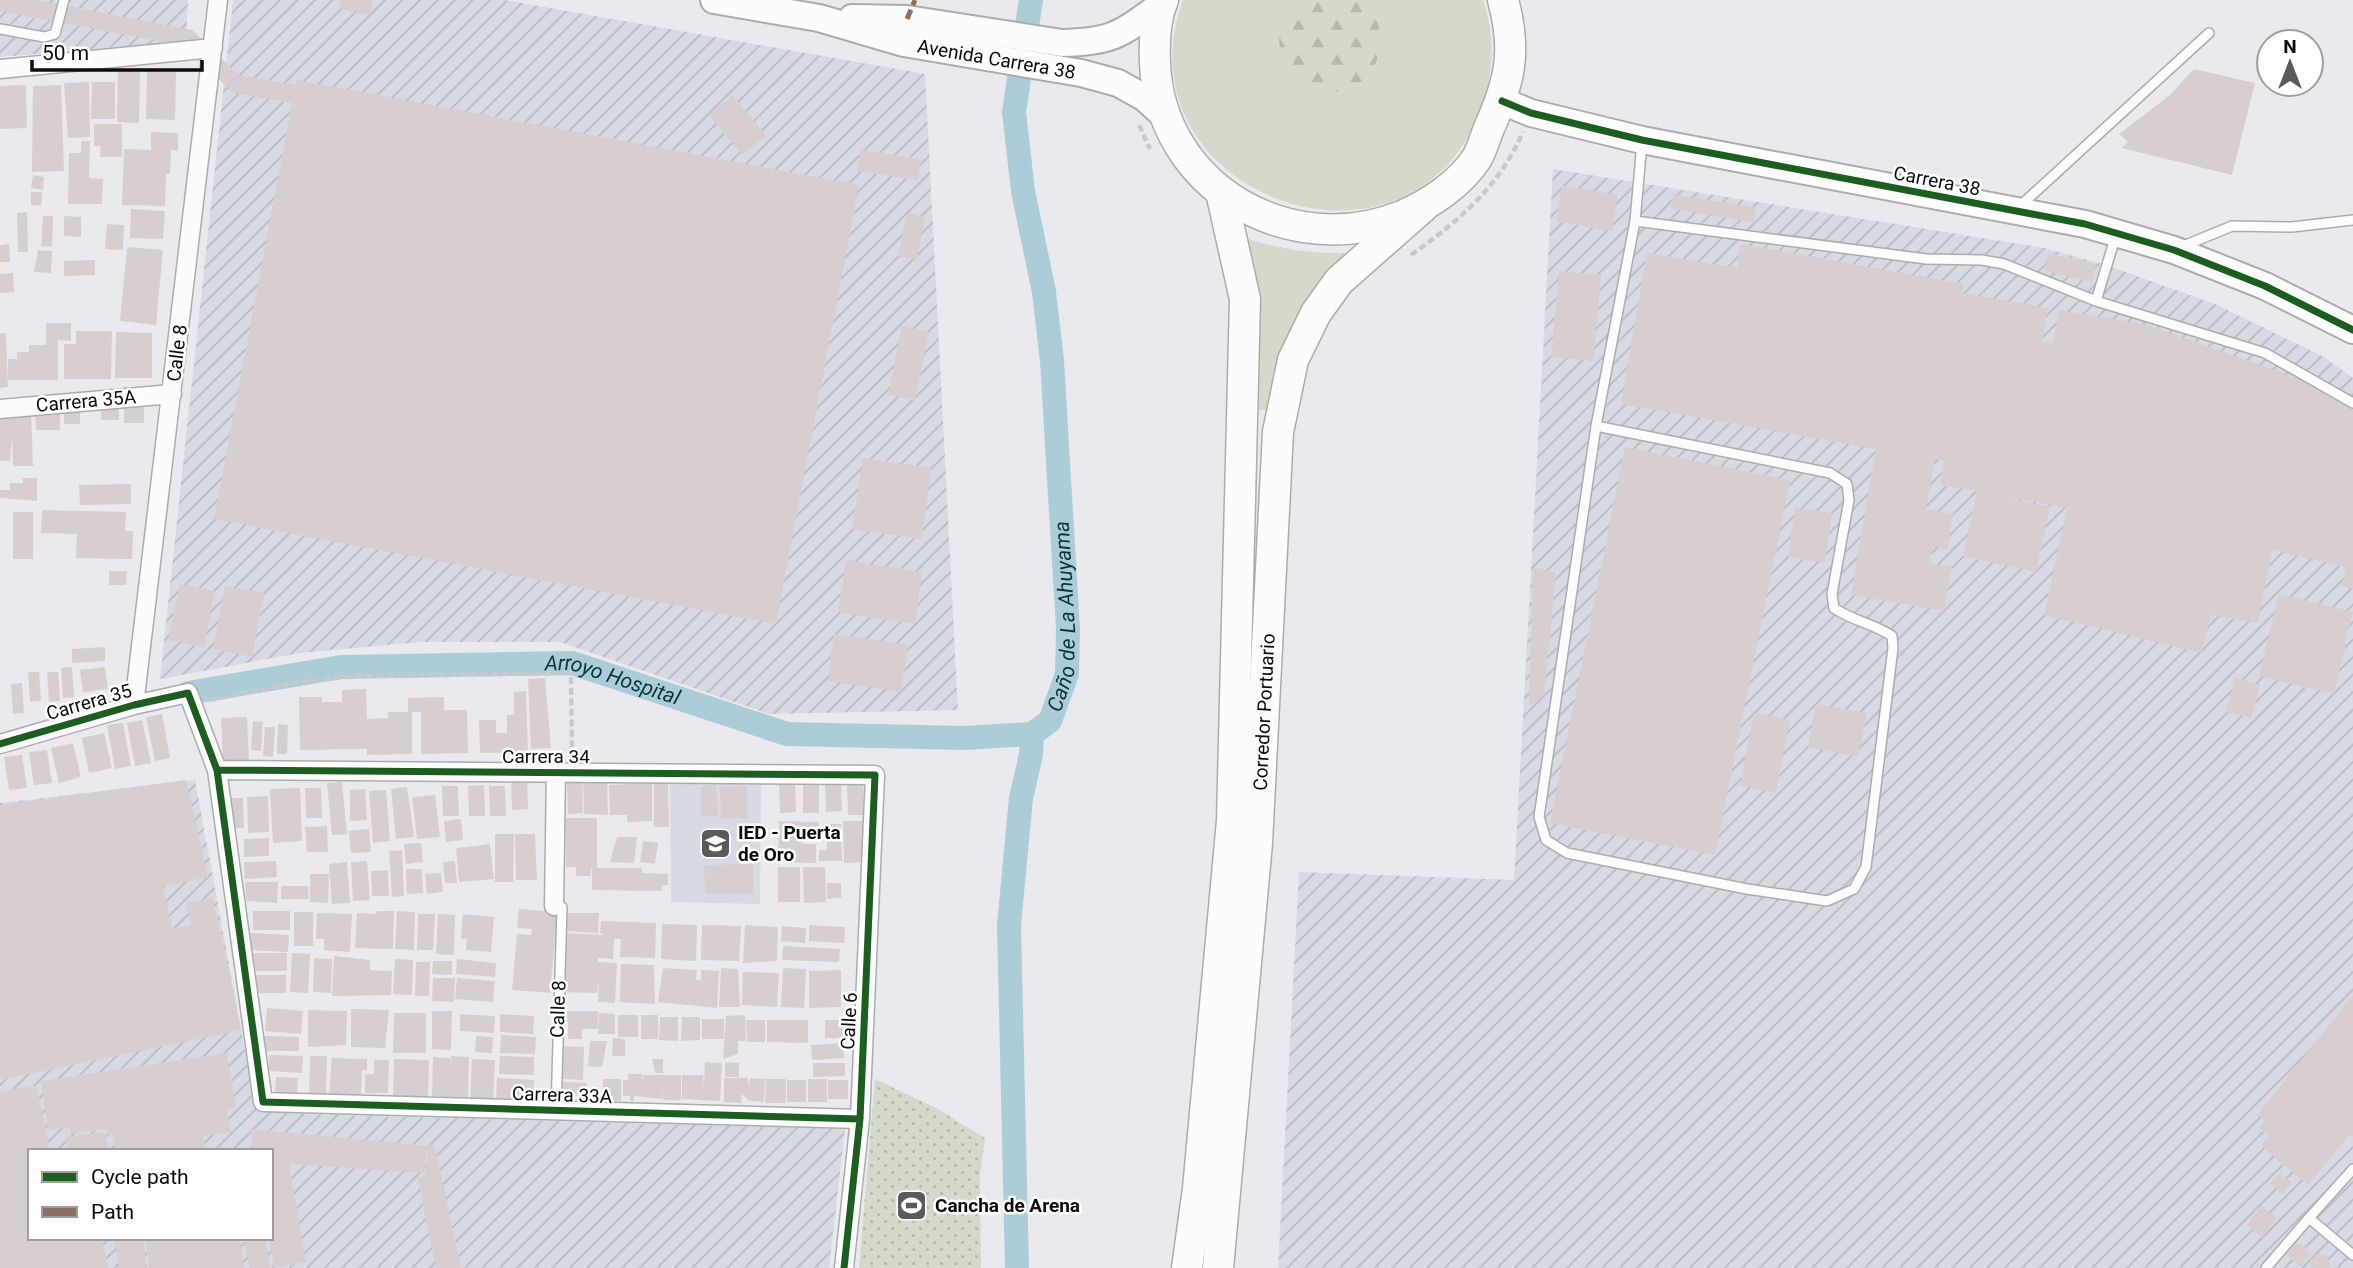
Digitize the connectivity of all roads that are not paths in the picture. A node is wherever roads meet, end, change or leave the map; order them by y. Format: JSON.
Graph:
{"nodes":[{"id":1,"x":64,"y":0,"type":"edge"},
{"id":2,"x":218,"y":0,"type":"edge"},
{"id":3,"x":714,"y":0,"type":"edge"},
{"id":4,"x":1503,"y":0,"type":"edge"},
{"id":5,"x":1162,"y":2,"type":"edge"},
{"id":6,"x":0,"y":29,"type":"edge"},
{"id":7,"x":2209,"y":33,"type":"dead end"},
{"id":8,"x":940,"y":37,"type":"junction"},
{"id":9,"x":213,"y":48,"type":"junction"},
{"id":10,"x":0,"y":69,"type":"edge"},
{"id":11,"x":1502,"y":101,"type":"junction"},
{"id":12,"x":1166,"y":116,"type":"junction"},
{"id":13,"x":1642,"y":140,"type":"junction"},
{"id":14,"x":1221,"y":192,"type":"junction"},
{"id":15,"x":1423,"y":207,"type":"junction"},
{"id":16,"x":2014,"y":212,"type":"junction"},
{"id":17,"x":2353,"y":220,"type":"edge"},
{"id":18,"x":1635,"y":221,"type":"junction"},
{"id":19,"x":2116,"y":233,"type":"junction"},
{"id":20,"x":2174,"y":250,"type":"junction"},
{"id":21,"x":2096,"y":301,"type":"junction"},
{"id":22,"x":2353,"y":330,"type":"edge"},
{"id":23,"x":172,"y":394,"type":"junction"},
{"id":24,"x":2353,"y":403,"type":"edge"},
{"id":25,"x":0,"y":409,"type":"edge"},
{"id":26,"x":1596,"y":426,"type":"junction"},
{"id":27,"x":134,"y":705,"type":"junction"},
{"id":28,"x":0,"y":744,"type":"edge"},
{"id":29,"x":217,"y":770,"type":"junction"},
{"id":30,"x":564,"y":772,"type":"junction"},
{"id":31,"x":875,"y":775,"type":"joint"},
{"id":32,"x":558,"y":907,"type":"joint"},
{"id":33,"x":556,"y":1111,"type":"junction"},
{"id":34,"x":860,"y":1119,"type":"junction"},
{"id":35,"x":2353,"y":1169,"type":"edge"},
{"id":36,"x":2309,"y":1218,"type":"junction"},
{"id":37,"x":2353,"y":1255,"type":"edge"},
{"id":38,"x":844,"y":1268,"type":"edge"},
{"id":39,"x":1187,"y":1268,"type":"edge"},
{"id":40,"x":1218,"y":1268,"type":"edge"},
{"id":41,"x":2266,"y":1268,"type":"edge"}],
"edges":[{"from":1,"to":6,"type":"lane"},
{"from":2,"to":9,"type":"street","name":"Calle 8"},
{"from":3,"to":8,"type":"street","name":"Avenida Carrera 38"},
{"from":4,"to":11,"type":"main road"},
{"from":5,"to":8,"type":"street","name":"Avenida Carrera 38"},
{"from":5,"to":12,"type":"main road"},
{"from":7,"to":16,"type":"lane"},
{"from":8,"to":12,"type":"street","name":"Avenida Carrera 38"},
{"from":9,"to":10,"type":"street"},
{"from":9,"to":23,"type":"street","name":"Calle 8"},
{"from":11,"to":13,"type":"street","name":"Carrera 38"},
{"from":11,"to":15,"type":"main road"},
{"from":12,"to":14,"type":"main road"},
{"from":13,"to":16,"type":"street","name":"Carrera 38"},
{"from":13,"to":18,"type":"lane"},
{"from":14,"to":15,"type":"main road"},
{"from":14,"to":39,"type":"main road","name":"Corredor Portuario"},
{"from":15,"to":40,"type":"main road","name":"Corredor Portuario"},
{"from":16,"to":19,"type":"street","name":"Carrera 38"},
{"from":17,"to":20,"type":"lane"},
{"from":18,"to":21,"type":"lane"},
{"from":18,"to":26,"type":"lane"},
{"from":19,"to":20,"type":"street","name":"Carrera 38"},
{"from":19,"to":21,"type":"lane"},
{"from":20,"to":22,"type":"street","name":"Carrera 38"},
{"from":21,"to":24,"type":"lane"},
{"from":23,"to":25,"type":"street","name":"Carrera 35A"},
{"from":23,"to":27,"type":"street","name":"Calle 8"},
{"from":26,"to":26,"type":"lane"},
{"from":27,"to":28,"type":"street","name":"Carrera 35"},
{"from":27,"to":29,"type":"street","name":"Carrera 35"},
{"from":29,"to":30,"type":"street","name":"Carrera 34"},
{"from":29,"to":33,"type":"street","name":"Carrera 33A"},
{"from":30,"to":31,"type":"street","name":"Carrera 34"},
{"from":30,"to":32,"type":"street","name":"Calle 8"},
{"from":31,"to":34,"type":"street","name":"Calle 6"},
{"from":32,"to":33,"type":"lane","name":"Calle 8"},
{"from":33,"to":34,"type":"street","name":"Carrera 33A"},
{"from":34,"to":38,"type":"street","name":"Calle 6"},
{"from":35,"to":36,"type":"lane"},
{"from":36,"to":37,"type":"lane"},
{"from":36,"to":41,"type":"lane"}]}
